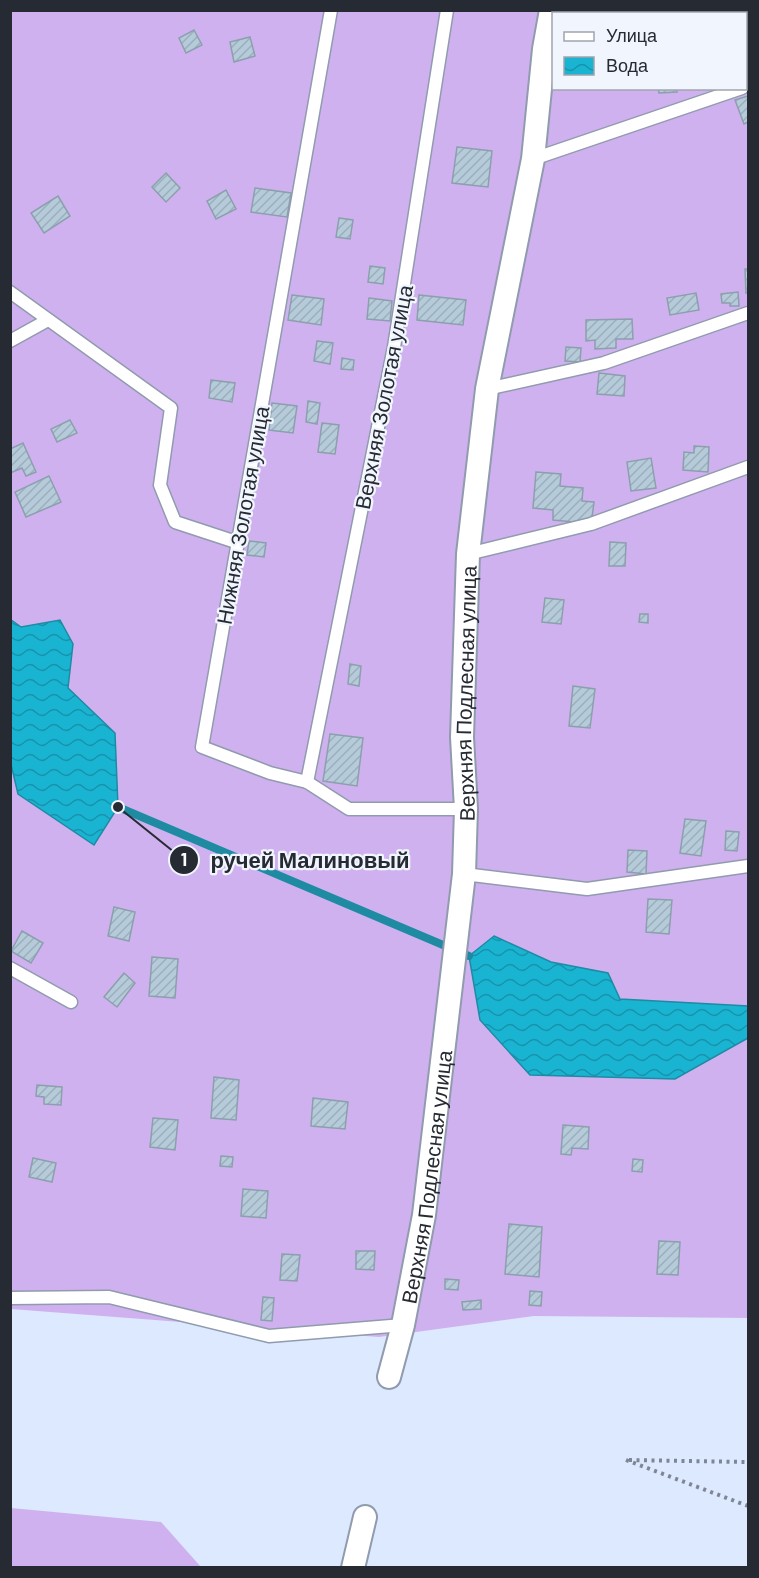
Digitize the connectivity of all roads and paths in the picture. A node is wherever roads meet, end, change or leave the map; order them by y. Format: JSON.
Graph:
{"nodes":[{"id":1,"x":331,"y":10,"type":"edge"},
{"id":2,"x":447,"y":10,"type":"edge"},
{"id":3,"x":551,"y":10,"type":"edge"},
{"id":4,"x":549,"y":46,"type":"edge"},
{"id":5,"x":736,"y":90,"type":"edge"},
{"id":6,"x":533,"y":159,"type":"junction"},
{"id":7,"x":10,"y":292,"type":"edge"},
{"id":8,"x":748,"y":313,"type":"edge"},
{"id":9,"x":48,"y":320,"type":"junction"},
{"id":10,"x":10,"y":341,"type":"edge"},
{"id":11,"x":487,"y":389,"type":"junction"},
{"id":12,"x":748,"y":467,"type":"edge"},
{"id":13,"x":237,"y":542,"type":"junction"},
{"id":14,"x":468,"y":554,"type":"junction"},
{"id":15,"x":307,"y":782,"type":"junction"},
{"id":16,"x":466,"y":809,"type":"junction"},
{"id":17,"x":748,"y":866,"type":"edge"},
{"id":18,"x":464,"y":874,"type":"junction"},
{"id":19,"x":10,"y":968,"type":"edge"},
{"id":20,"x":71,"y":1002,"type":"dead end"},
{"id":21,"x":10,"y":1298,"type":"edge"},
{"id":22,"x":403,"y":1325,"type":"junction"},
{"id":23,"x":389,"y":1377,"type":"dead end"},
{"id":24,"x":748,"y":1462,"type":"edge"},
{"id":25,"x":748,"y":1506,"type":"edge"},
{"id":26,"x":365,"y":1516,"type":"dead end"},
{"id":27,"x":353,"y":1568,"type":"edge"}],
"edges":[{"from":1,"to":13,"type":"lane","name":"Нижняя Золотая улица"},
{"from":2,"to":15,"type":"lane","name":"Верхняя Золотая улица"},
{"from":3,"to":4,"type":"street","name":"Верхняя Подлесная улица"},
{"from":4,"to":6,"type":"street","name":"Верхняя Подлесная улица"},
{"from":5,"to":6,"type":"lane"},
{"from":6,"to":11,"type":"street","name":"Верхняя Подлесная улица"},
{"from":7,"to":9,"type":"lane"},
{"from":8,"to":11,"type":"lane"},
{"from":9,"to":10,"type":"lane"},
{"from":9,"to":13,"type":"lane"},
{"from":11,"to":14,"type":"street","name":"Верхняя Подлесная улица"},
{"from":12,"to":14,"type":"lane"},
{"from":13,"to":15,"type":"lane","name":"Нижняя Золотая улица"},
{"from":14,"to":16,"type":"street","name":"Верхняя Подлесная улица"},
{"from":15,"to":16,"type":"lane","name":"Нижняя Золотая улица"},
{"from":16,"to":18,"type":"street","name":"Верхняя Подлесная улица"},
{"from":17,"to":18,"type":"lane"},
{"from":18,"to":22,"type":"street","name":"Верхняя Подлесная улица"},
{"from":19,"to":20,"type":"lane"},
{"from":21,"to":22,"type":"lane"},
{"from":22,"to":23,"type":"street","name":"Верхняя Подлесная улица"},
{"from":24,"to":25,"type":"path"},
{"from":26,"to":27,"type":"street"}]}
